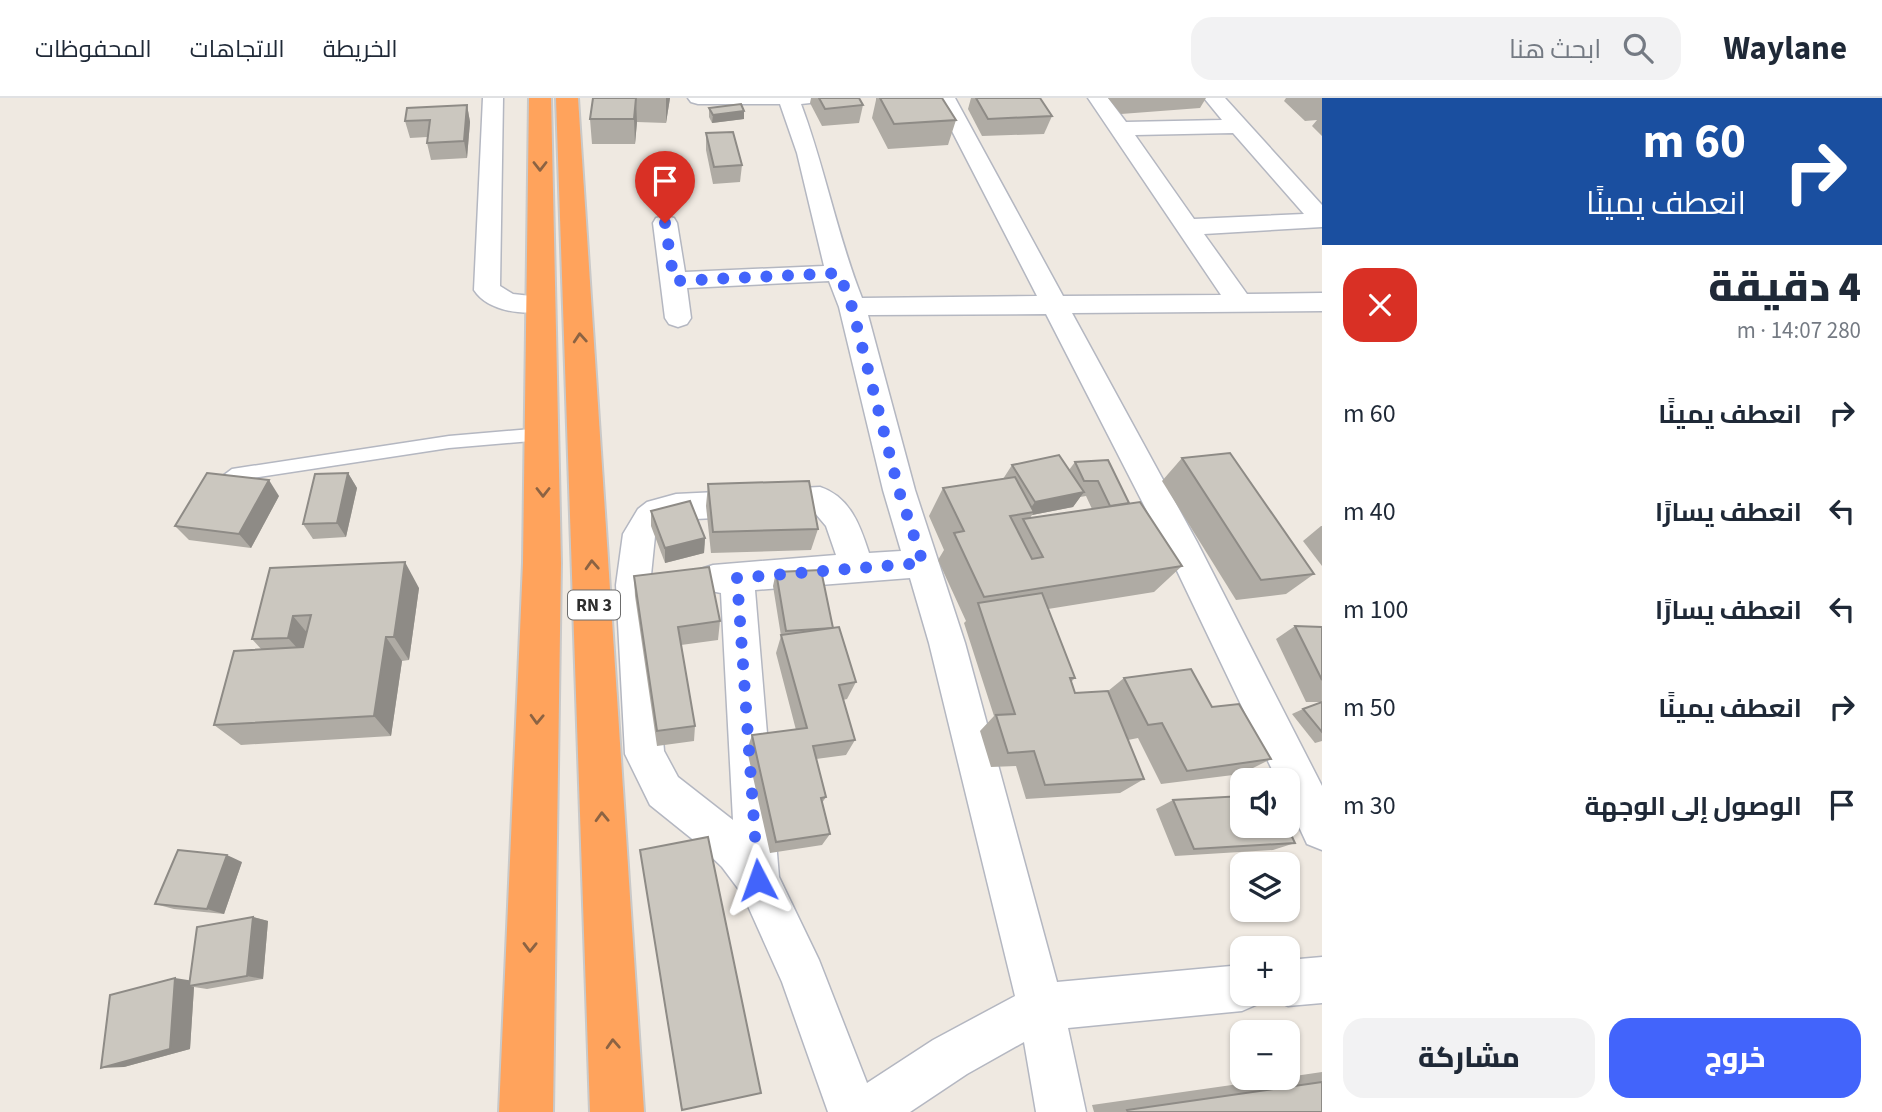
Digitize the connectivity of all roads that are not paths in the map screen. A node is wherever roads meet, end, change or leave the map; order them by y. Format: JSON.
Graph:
{"nodes":[{"id":1,"x":493,"y":98,"type":"edge"},
{"id":2,"x":540,"y":98,"type":"edge"},
{"id":3,"x":567,"y":98,"type":"edge"},
{"id":4,"x":698,"y":98,"type":"edge"},
{"id":5,"x":788,"y":98,"type":"edge"},
{"id":6,"x":812,"y":98,"type":"edge"},
{"id":7,"x":945,"y":98,"type":"edge"},
{"id":8,"x":1098,"y":98,"type":"edge"},
{"id":9,"x":1214,"y":98,"type":"edge"},
{"id":10,"x":1240,"y":126,"type":"junction"},
{"id":11,"x":1121,"y":129,"type":"junction"},
{"id":12,"x":1322,"y":219,"type":"edge"},
{"id":13,"x":665,"y":223,"type":"dead end"},
{"id":14,"x":1190,"y":227,"type":"junction"},
{"id":15,"x":839,"y":273,"type":"junction"},
{"id":16,"x":674,"y":281,"type":"junction"},
{"id":17,"x":1322,"y":302,"type":"edge"},
{"id":18,"x":1240,"y":303,"type":"junction"},
{"id":19,"x":540,"y":304,"type":"junction"},
{"id":20,"x":1056,"y":306,"type":"junction"},
{"id":21,"x":852,"y":307,"type":"junction"},
{"id":22,"x":678,"y":318,"type":"dead end"},
{"id":23,"x":543,"y":434,"type":"junction"},
{"id":24,"x":232,"y":475,"type":"edge"},
{"id":25,"x":923,"y":563,"type":"junction"},
{"id":26,"x":857,"y":568,"type":"junction"},
{"id":27,"x":737,"y":578,"type":"junction"},
{"id":28,"x":659,"y":583,"type":"junction"},
{"id":29,"x":1322,"y":828,"type":"edge"},
{"id":30,"x":758,"y":880,"type":"junction"},
{"id":31,"x":1322,"y":980,"type":"edge"},
{"id":32,"x":1300,"y":982,"type":"edge"},
{"id":33,"x":1230,"y":989,"type":"edge"},
{"id":34,"x":1041,"y":1007,"type":"junction"},
{"id":35,"x":526,"y":1112,"type":"edge"},
{"id":36,"x":617,"y":1112,"type":"edge"},
{"id":37,"x":853,"y":1112,"type":"edge"},
{"id":38,"x":866,"y":1112,"type":"edge"},
{"id":39,"x":1061,"y":1112,"type":"edge"}],
"edges":[{"from":1,"to":19,"type":"street"},
{"from":2,"to":19,"type":"highway","number":"RN 3","one_way":true},
{"from":36,"to":3,"type":"highway","number":"RN 3","one_way":true},
{"from":4,"to":5,"type":"street"},
{"from":5,"to":6,"type":"street"},
{"from":5,"to":15,"type":"street"},
{"from":7,"to":20,"type":"street"},
{"from":8,"to":11,"type":"street"},
{"from":9,"to":10,"type":"street"},
{"from":10,"to":11,"type":"street"},
{"from":10,"to":12,"type":"street"},
{"from":11,"to":14,"type":"street"},
{"from":12,"to":14,"type":"street"},
{"from":13,"to":16,"type":"street"},
{"from":14,"to":18,"type":"street"},
{"from":15,"to":16,"type":"street"},
{"from":15,"to":21,"type":"street"},
{"from":16,"to":22,"type":"street"},
{"from":17,"to":18,"type":"street"},
{"from":18,"to":20,"type":"street"},
{"from":19,"to":23,"type":"highway","number":"RN 3"},
{"from":20,"to":21,"type":"street"},
{"from":20,"to":29,"type":"street"},
{"from":21,"to":25,"type":"street"},
{"from":23,"to":24,"type":"lane"},
{"from":23,"to":35,"type":"highway","number":"RN 3","one_way":true},
{"from":25,"to":26,"type":"street"},
{"from":25,"to":34,"type":"street"},
{"from":26,"to":27,"type":"street"},
{"from":26,"to":28,"type":"street"},
{"from":27,"to":28,"type":"street"},
{"from":27,"to":30,"type":"street"},
{"from":28,"to":30,"type":"street"},
{"from":30,"to":37,"type":"street"},
{"from":31,"to":32,"type":"street"},
{"from":33,"to":34,"type":"street"},
{"from":34,"to":38,"type":"street"},
{"from":34,"to":39,"type":"street"}]}
